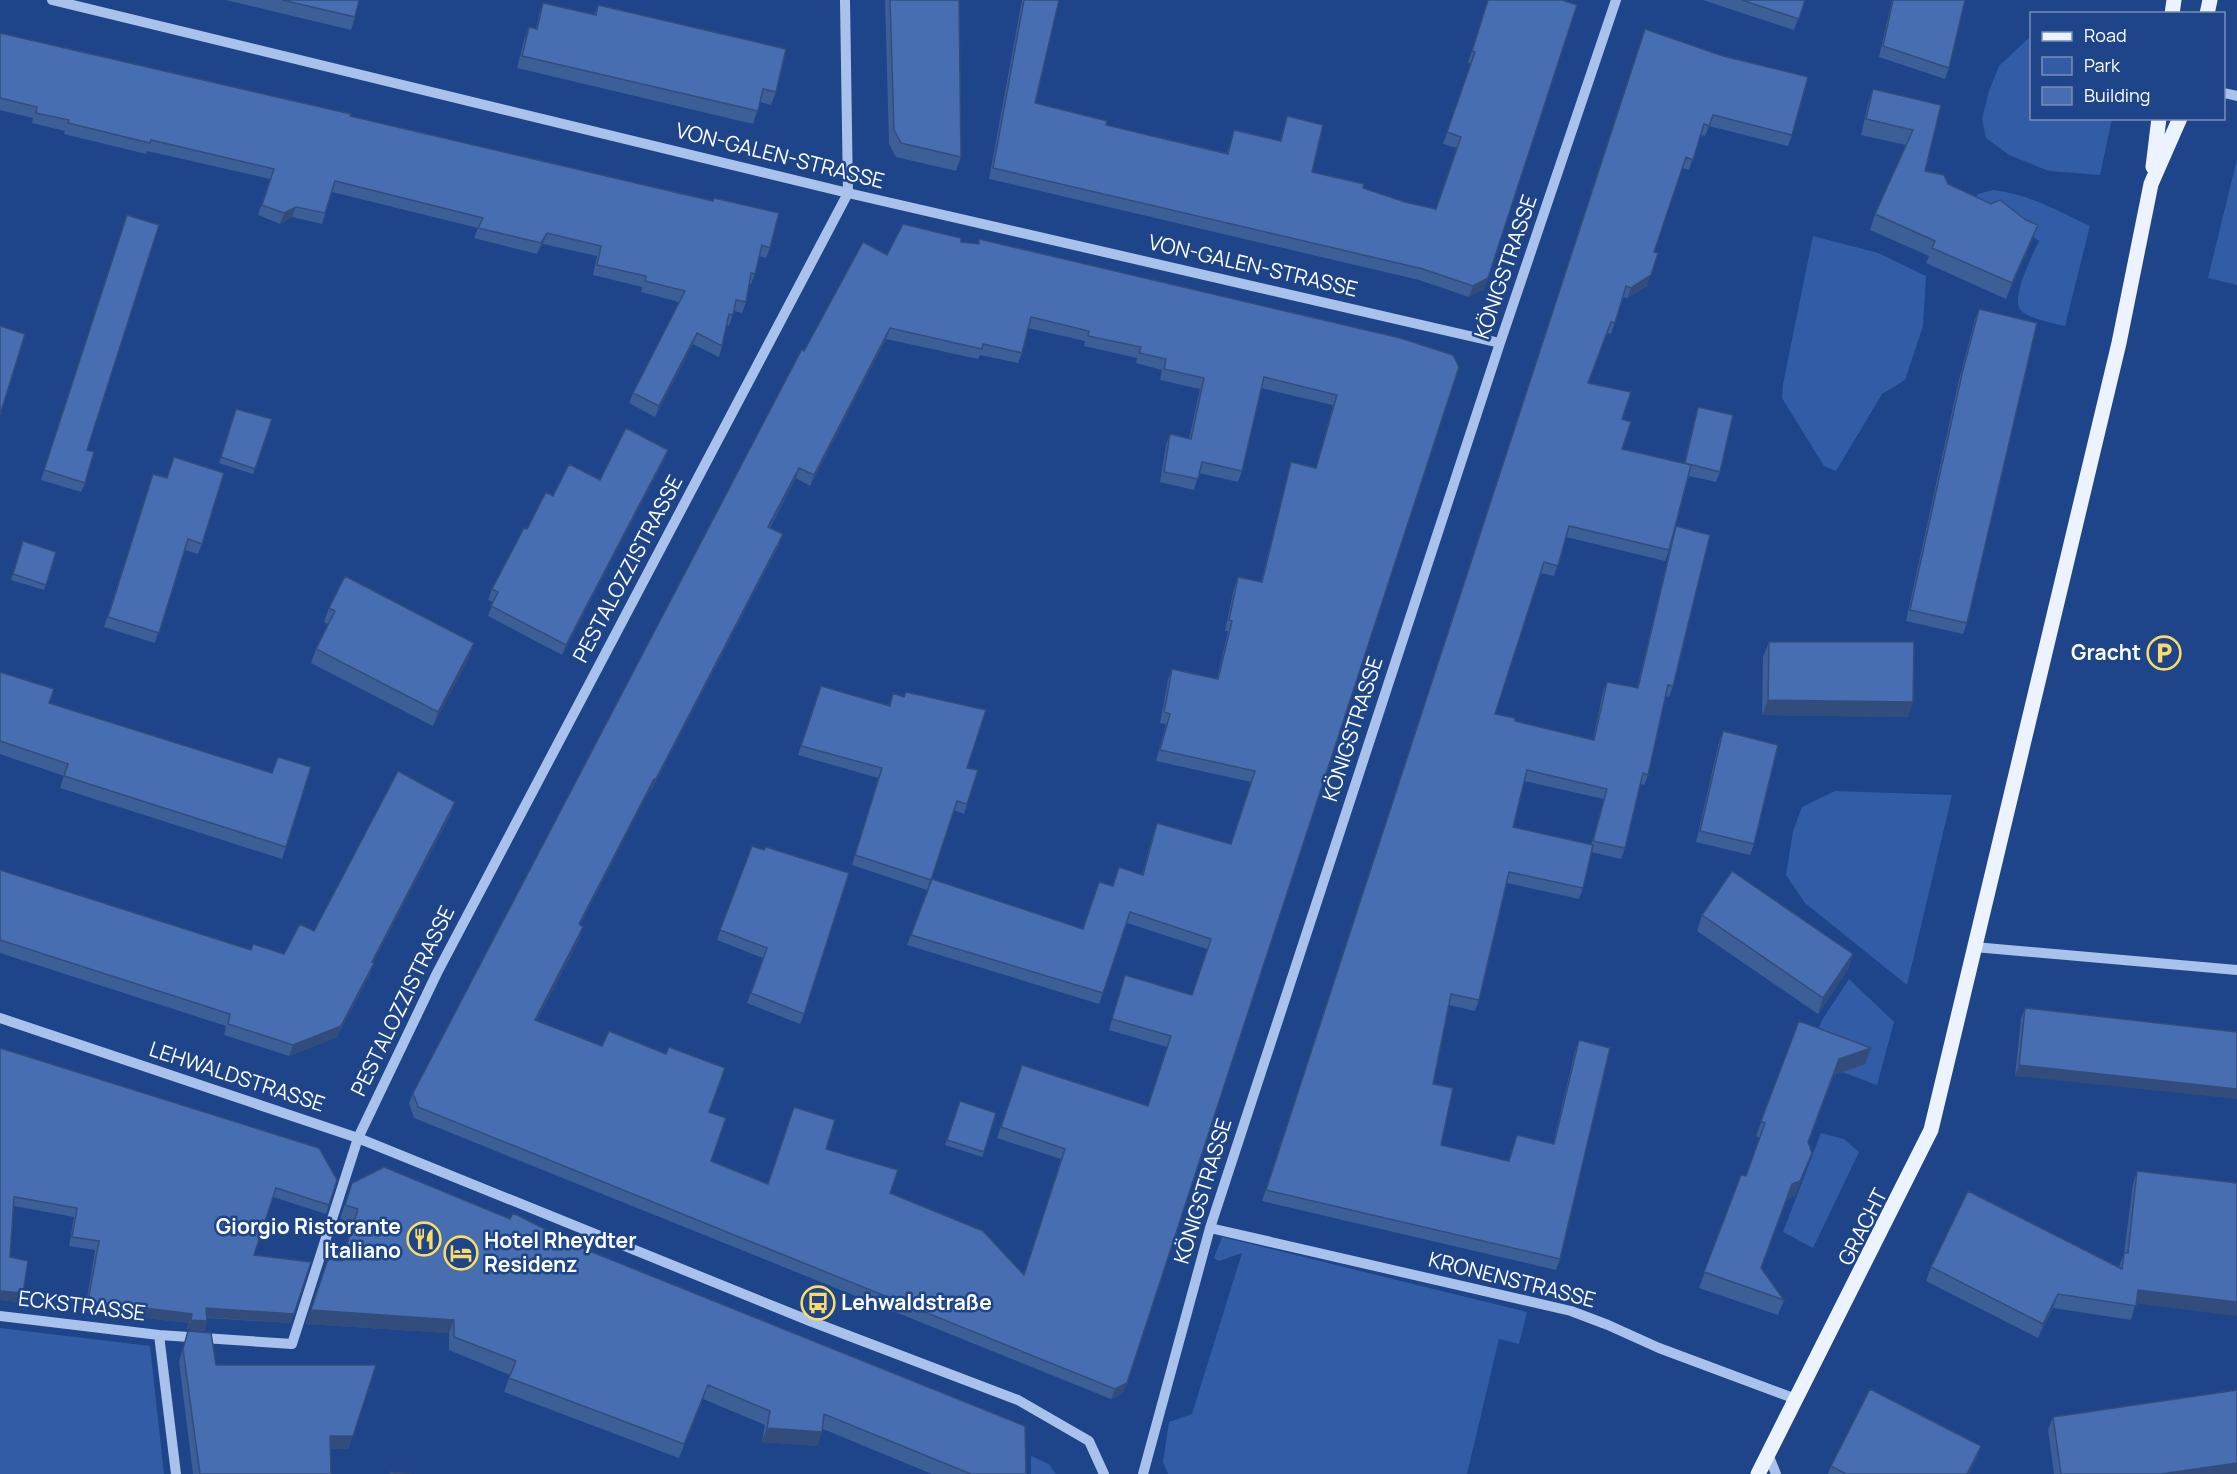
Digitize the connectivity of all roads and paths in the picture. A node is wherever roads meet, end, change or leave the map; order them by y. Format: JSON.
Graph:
{"nodes":[{"id":1,"x":52,"y":0,"type":"edge"},
{"id":2,"x":845,"y":0,"type":"edge"},
{"id":3,"x":1616,"y":0,"type":"edge"},
{"id":4,"x":2159,"y":120,"type":"edge"},
{"id":5,"x":2179,"y":120,"type":"edge"},
{"id":6,"x":2151,"y":184,"type":"junction"},
{"id":7,"x":848,"y":193,"type":"junction"},
{"id":8,"x":1500,"y":343,"type":"junction"},
{"id":9,"x":1974,"y":947,"type":"junction"},
{"id":10,"x":2237,"y":970,"type":"edge"},
{"id":11,"x":0,"y":1018,"type":"edge"},
{"id":12,"x":358,"y":1138,"type":"junction"},
{"id":13,"x":1210,"y":1228,"type":"junction"},
{"id":14,"x":0,"y":1317,"type":"edge"},
{"id":15,"x":159,"y":1335,"type":"junction"},
{"id":16,"x":1796,"y":1399,"type":"junction"},
{"id":17,"x":1768,"y":1454,"type":"junction"},
{"id":18,"x":176,"y":1474,"type":"edge"},
{"id":19,"x":1104,"y":1474,"type":"edge"},
{"id":20,"x":1143,"y":1474,"type":"edge"},
{"id":21,"x":1758,"y":1474,"type":"edge"},
{"id":22,"x":1776,"y":1474,"type":"edge"}],
"edges":[{"from":1,"to":7,"type":"street","name":"VON-GALEN-STRASSE"},
{"from":2,"to":7,"type":"street","name":"PESTALOZZISTRASSE"},
{"from":3,"to":8,"type":"street","name":"KÖNIGSTRASSE"},
{"from":4,"to":6,"type":"main road","name":"GRACHT"},
{"from":5,"to":6,"type":"main road","name":"GRACHT"},
{"from":6,"to":9,"type":"main road","name":"GRACHT"},
{"from":7,"to":8,"type":"street","name":"VON-GALEN-STRASSE"},
{"from":7,"to":12,"type":"street","name":"PESTALOZZISTRASSE"},
{"from":8,"to":13,"type":"street","name":"KÖNIGSTRASSE"},
{"from":9,"to":10,"type":"street"},
{"from":9,"to":16,"type":"main road","name":"GRACHT"},
{"from":11,"to":12,"type":"street","name":"LEHWALDSTRASSE"},
{"from":12,"to":15,"type":"street","name":"PESTALOZZISTRASSE"},
{"from":12,"to":19,"type":"street","name":"LEHWALDSTRASSE"},
{"from":13,"to":16,"type":"street","name":"KRONENSTRASSE"},
{"from":13,"to":20,"type":"street","name":"KÖNIGSTRASSE"},
{"from":14,"to":15,"type":"street","name":"ECKSTRASSE"},
{"from":15,"to":18,"type":"street"},
{"from":16,"to":17,"type":"main road","name":"GRACHT"},
{"from":17,"to":21,"type":"main road","name":"GRACHT"},
{"from":17,"to":22,"type":"street"}]}
